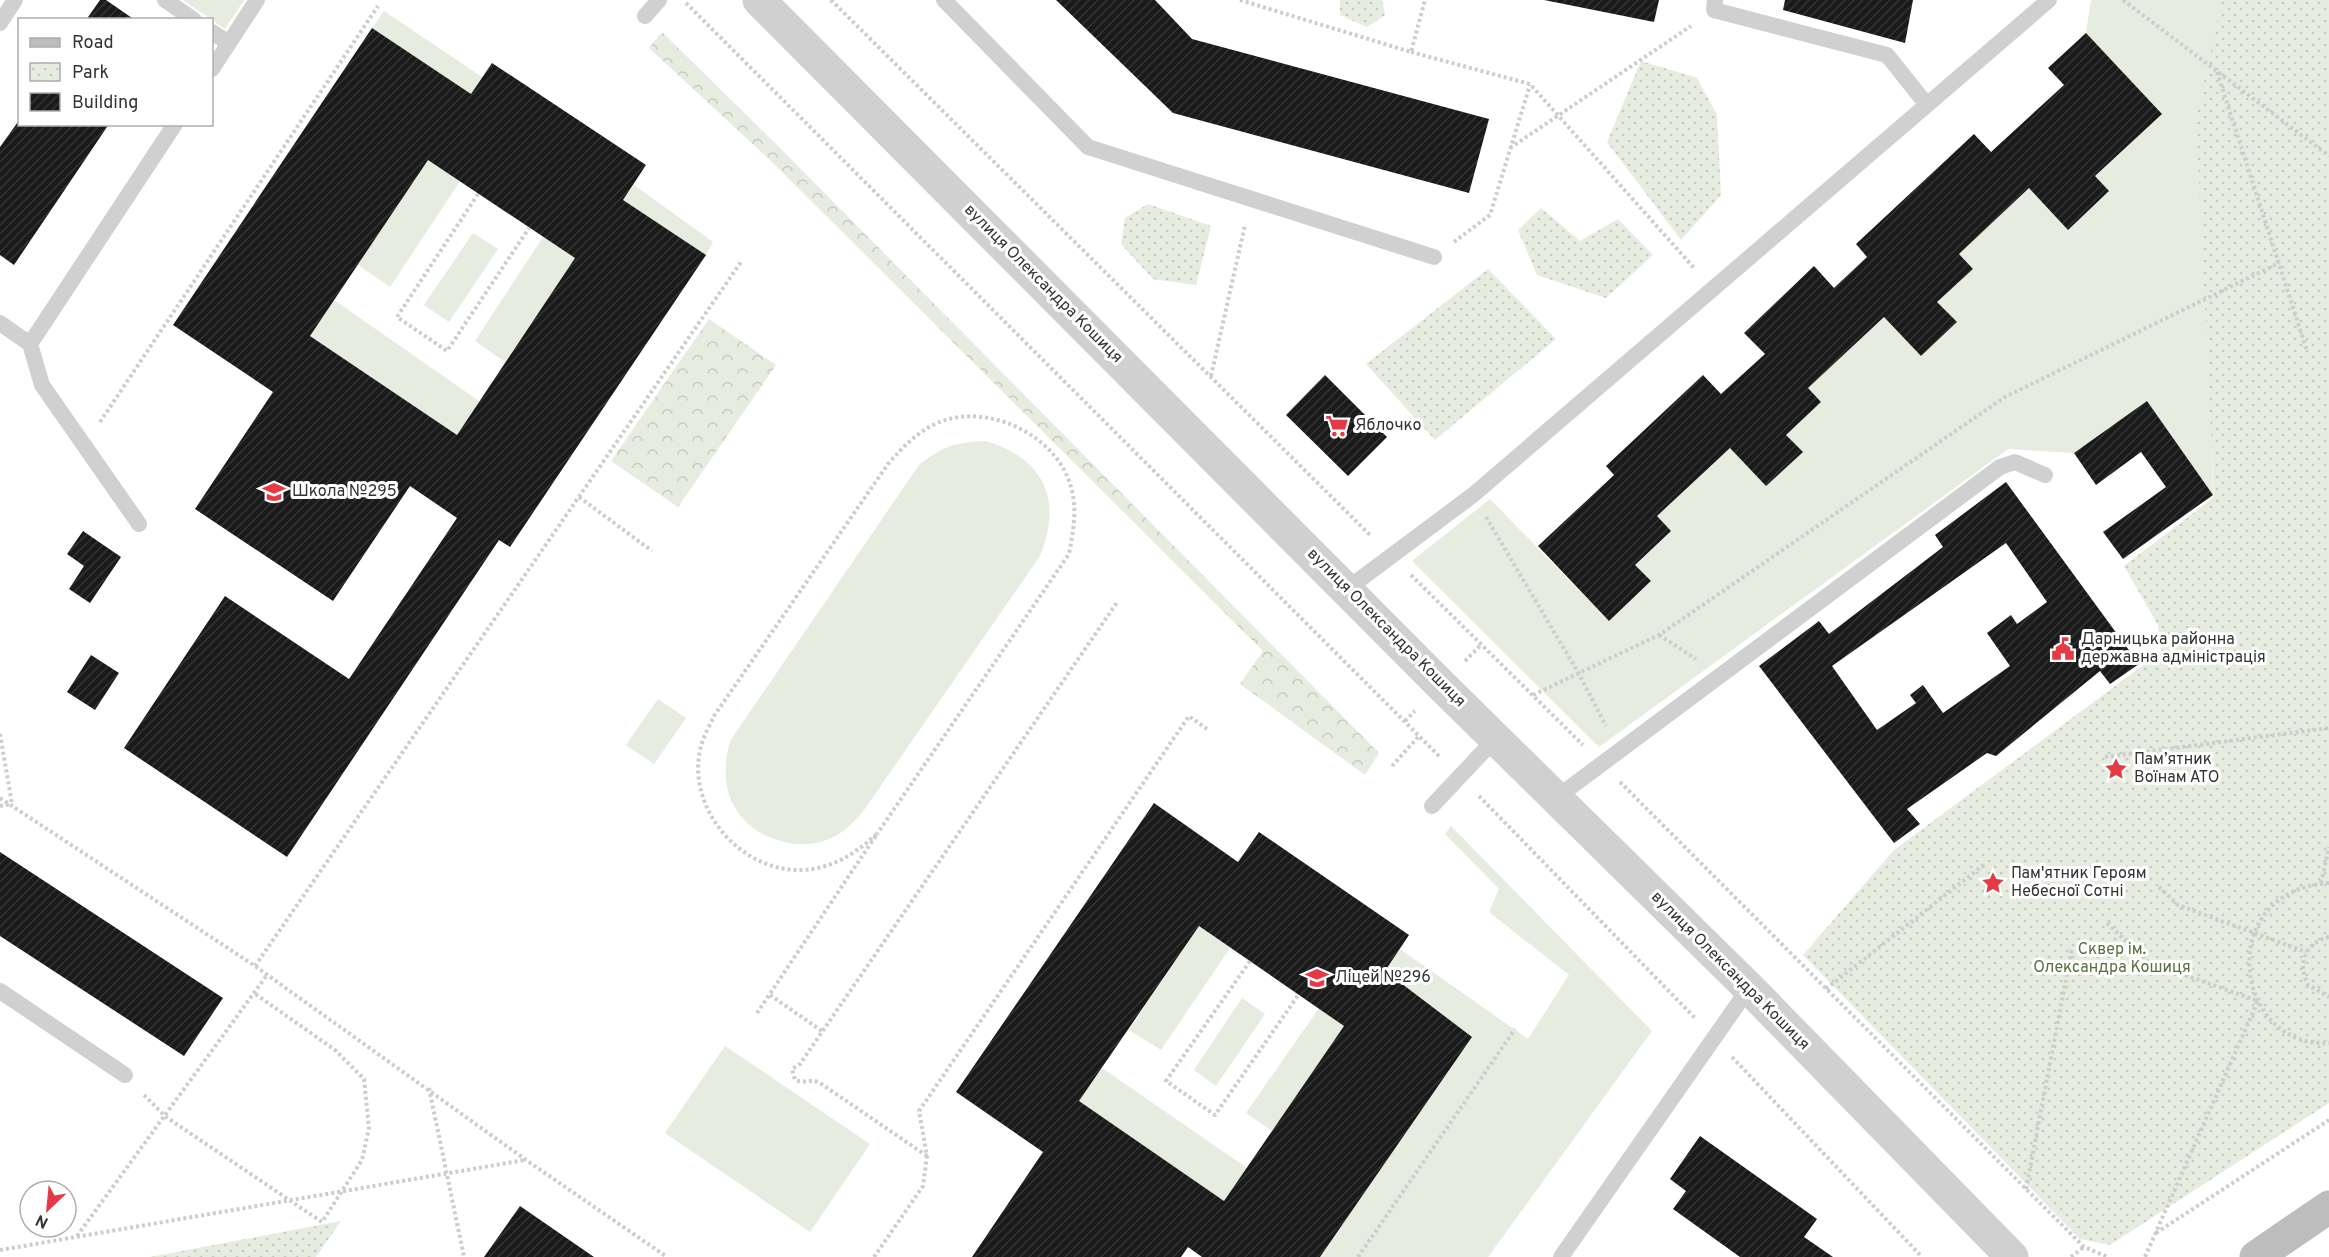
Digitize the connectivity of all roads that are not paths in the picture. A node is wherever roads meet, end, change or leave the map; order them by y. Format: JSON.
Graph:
{"nodes":[{"id":1,"x":15,"y":0,"type":"edge"},
{"id":2,"x":165,"y":0,"type":"edge"},
{"id":3,"x":257,"y":0,"type":"edge"},
{"id":4,"x":659,"y":0,"type":"edge"},
{"id":5,"x":759,"y":0,"type":"edge"},
{"id":6,"x":944,"y":0,"type":"edge"},
{"id":7,"x":2049,"y":0,"type":"edge"},
{"id":8,"x":1715,"y":5,"type":"edge"},
{"id":9,"x":645,"y":16,"type":"dead end"},
{"id":10,"x":191,"y":18,"type":"edge"},
{"id":11,"x":0,"y":23,"type":"edge"},
{"id":12,"x":213,"y":33,"type":"edge"},
{"id":13,"x":229,"y":43,"type":"junction"},
{"id":14,"x":213,"y":67,"type":"edge"},
{"id":15,"x":1927,"y":105,"type":"junction"},
{"id":16,"x":174,"y":126,"type":"edge"},
{"id":17,"x":1434,"y":257,"type":"road end"},
{"id":18,"x":0,"y":323,"type":"edge"},
{"id":19,"x":30,"y":344,"type":"junction"},
{"id":20,"x":2045,"y":475,"type":"dead end"},
{"id":21,"x":139,"y":525,"type":"dead end"},
{"id":22,"x":1347,"y":589,"type":"junction"},
{"id":23,"x":1496,"y":738,"type":"junction"},
{"id":24,"x":1556,"y":798,"type":"junction"},
{"id":25,"x":1432,"y":806,"type":"dead end"},
{"id":26,"x":1749,"y":988,"type":"junction"},
{"id":27,"x":0,"y":991,"type":"edge"},
{"id":28,"x":125,"y":1075,"type":"road end"},
{"id":29,"x":2329,"y":1207,"type":"edge"},
{"id":30,"x":1561,"y":1257,"type":"edge"},
{"id":31,"x":2012,"y":1257,"type":"edge"},
{"id":32,"x":2256,"y":1257,"type":"edge"}],
"edges":[{"from":1,"to":11,"type":"lane"},
{"from":2,"to":10,"type":"lane"},
{"from":3,"to":13,"type":"lane"},
{"from":4,"to":9,"type":"lane"},
{"from":5,"to":22,"type":"street","name":"вулиця Олександра Кошиця"},
{"from":6,"to":17,"type":"lane"},
{"from":7,"to":15,"type":"lane"},
{"from":8,"to":15,"type":"lane"},
{"from":12,"to":13,"type":"lane"},
{"from":13,"to":14,"type":"lane"},
{"from":15,"to":22,"type":"lane"},
{"from":16,"to":19,"type":"lane"},
{"from":18,"to":19,"type":"lane"},
{"from":19,"to":21,"type":"lane"},
{"from":20,"to":24,"type":"lane"},
{"from":22,"to":23,"type":"street","name":"вулиця Олександра Кошиця"},
{"from":23,"to":24,"type":"street","name":"вулиця Олександра Кошиця"},
{"from":23,"to":25,"type":"lane"},
{"from":24,"to":26,"type":"street","name":"вулиця Олександра Кошиця"},
{"from":26,"to":30,"type":"lane"},
{"from":26,"to":31,"type":"street","name":"вулиця Олександра Кошиця"},
{"from":27,"to":28,"type":"lane"},
{"from":29,"to":32,"type":"street"}]}
